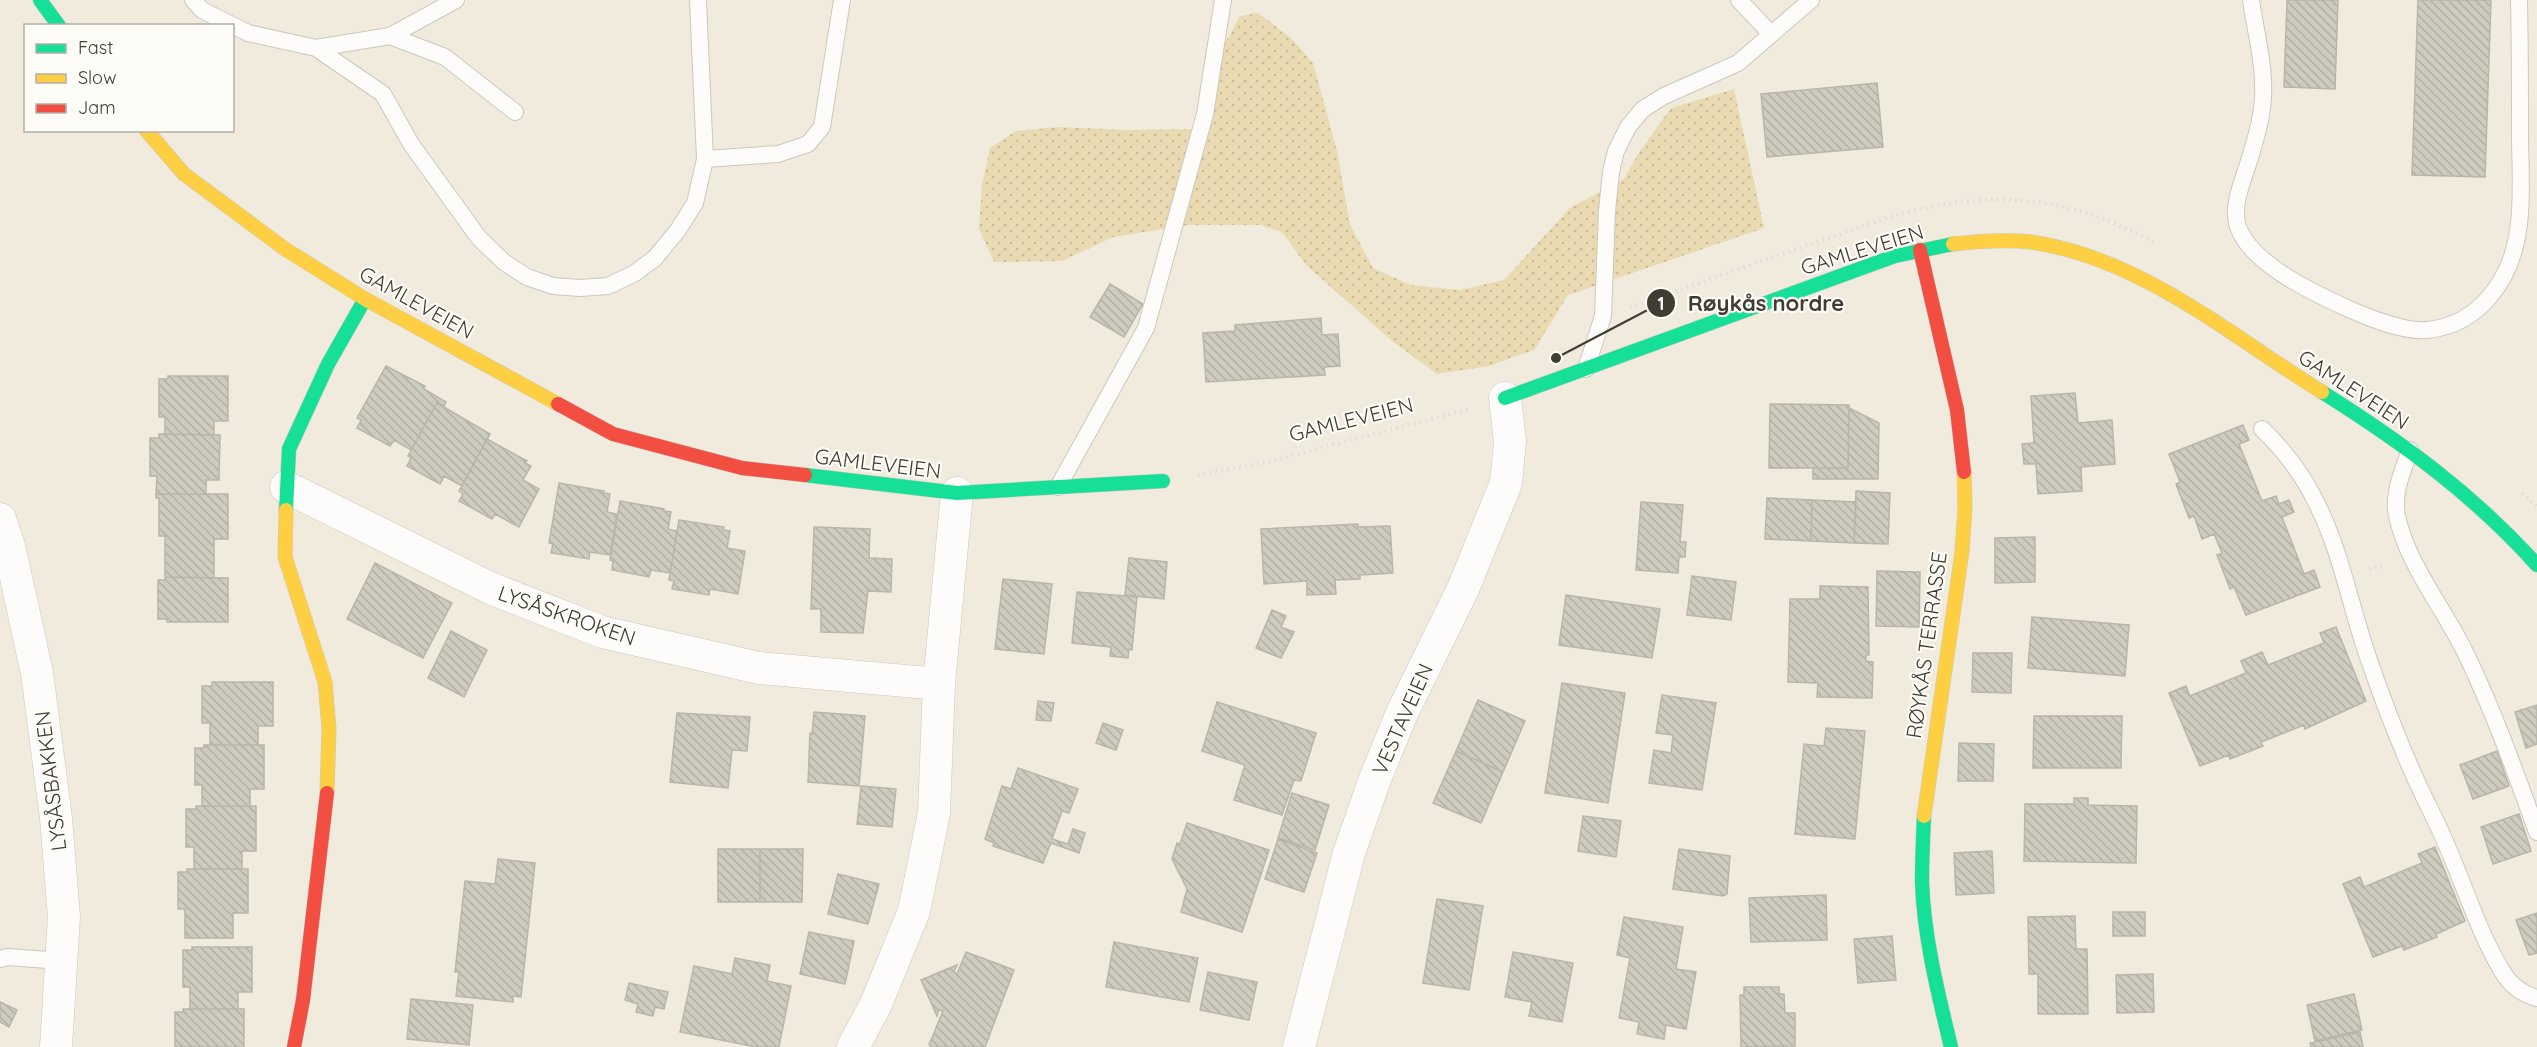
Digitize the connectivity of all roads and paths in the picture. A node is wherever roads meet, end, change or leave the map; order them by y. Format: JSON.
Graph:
{"nodes":[{"id":1,"x":40,"y":0,"type":"edge"},
{"id":2,"x":194,"y":0,"type":"edge"},
{"id":3,"x":456,"y":0,"type":"edge"},
{"id":4,"x":698,"y":0,"type":"edge"},
{"id":5,"x":842,"y":0,"type":"edge"},
{"id":6,"x":1223,"y":0,"type":"edge"},
{"id":7,"x":1739,"y":0,"type":"edge"},
{"id":8,"x":1810,"y":0,"type":"edge"},
{"id":9,"x":2251,"y":0,"type":"edge"},
{"id":10,"x":2519,"y":0,"type":"edge"},
{"id":11,"x":58,"y":24,"type":"edge"},
{"id":12,"x":230,"y":24,"type":"edge"},
{"id":13,"x":234,"y":26,"type":"edge"},
{"id":14,"x":1771,"y":34,"type":"junction"},
{"id":15,"x":390,"y":36,"type":"junction"},
{"id":16,"x":316,"y":48,"type":"junction"},
{"id":17,"x":515,"y":112,"type":"dead end"},
{"id":18,"x":148,"y":132,"type":"edge"},
{"id":19,"x":705,"y":159,"type":"junction"},
{"id":20,"x":1920,"y":250,"type":"junction"},
{"id":21,"x":365,"y":299,"type":"junction"},
{"id":22,"x":1585,"y":370,"type":"junction"},
{"id":23,"x":1505,"y":398,"type":"junction"},
{"id":24,"x":2262,"y":429,"type":"dead end"},
{"id":25,"x":2410,"y":450,"type":"junction"},
{"id":26,"x":1163,"y":481,"type":"joint"},
{"id":27,"x":286,"y":488,"type":"junction"},
{"id":28,"x":1058,"y":488,"type":"junction"},
{"id":29,"x":957,"y":493,"type":"junction"},
{"id":30,"x":0,"y":519,"type":"edge"},
{"id":31,"x":2393,"y":563,"type":"dead end"},
{"id":32,"x":2537,"y":565,"type":"edge"},
{"id":33,"x":2365,"y":570,"type":"dead end"},
{"id":34,"x":939,"y":684,"type":"junction"},
{"id":35,"x":2537,"y":832,"type":"edge"},
{"id":36,"x":0,"y":959,"type":"edge"},
{"id":37,"x":62,"y":961,"type":"junction"},
{"id":38,"x":2537,"y":998,"type":"edge"},
{"id":39,"x":56,"y":1047,"type":"edge"},
{"id":40,"x":294,"y":1047,"type":"edge"},
{"id":41,"x":853,"y":1047,"type":"edge"},
{"id":42,"x":1299,"y":1047,"type":"edge"},
{"id":43,"x":1952,"y":1047,"type":"edge"}],
"edges":[{"from":1,"to":11,"type":"street"},
{"from":2,"to":12,"type":"lane"},
{"from":3,"to":15,"type":"lane"},
{"from":4,"to":19,"type":"lane"},
{"from":5,"to":19,"type":"lane"},
{"from":6,"to":28,"type":"lane"},
{"from":7,"to":14,"type":"lane"},
{"from":8,"to":14,"type":"lane"},
{"from":9,"to":10,"type":"lane"},
{"from":13,"to":16,"type":"lane"},
{"from":14,"to":22,"type":"lane"},
{"from":15,"to":16,"type":"lane"},
{"from":15,"to":17,"type":"lane"},
{"from":16,"to":19,"type":"lane"},
{"from":18,"to":21,"type":"street","name":"GAMLEVEIEN"},
{"from":20,"to":22,"type":"street","name":"GAMLEVEIEN"},
{"from":20,"to":25,"type":"street","name":"GAMLEVEIEN"},
{"from":20,"to":43,"type":"street","name":"RØYKÅS TERRASSE"},
{"from":21,"to":27,"type":"street"},
{"from":21,"to":29,"type":"street","name":"GAMLEVEIEN"},
{"from":22,"to":23,"type":"street","name":"GAMLEVEIEN"},
{"from":23,"to":26,"type":"path","name":"GAMLEVEIEN"},
{"from":23,"to":42,"type":"street","name":"VESTAVEIEN"},
{"from":24,"to":38,"type":"lane"},
{"from":25,"to":32,"type":"street","name":"GAMLEVEIEN"},
{"from":25,"to":35,"type":"lane"},
{"from":26,"to":28,"type":"street","name":"GAMLEVEIEN"},
{"from":27,"to":34,"type":"street","name":"LYSÅSKROKEN"},
{"from":27,"to":40,"type":"street"},
{"from":28,"to":29,"type":"street","name":"GAMLEVEIEN"},
{"from":29,"to":34,"type":"street"},
{"from":30,"to":37,"type":"street","name":"LYSÅSBAKKEN"},
{"from":31,"to":33,"type":"path"},
{"from":34,"to":41,"type":"street"},
{"from":36,"to":37,"type":"lane"},
{"from":37,"to":39,"type":"street","name":"LYSÅSBAKKEN"}]}
